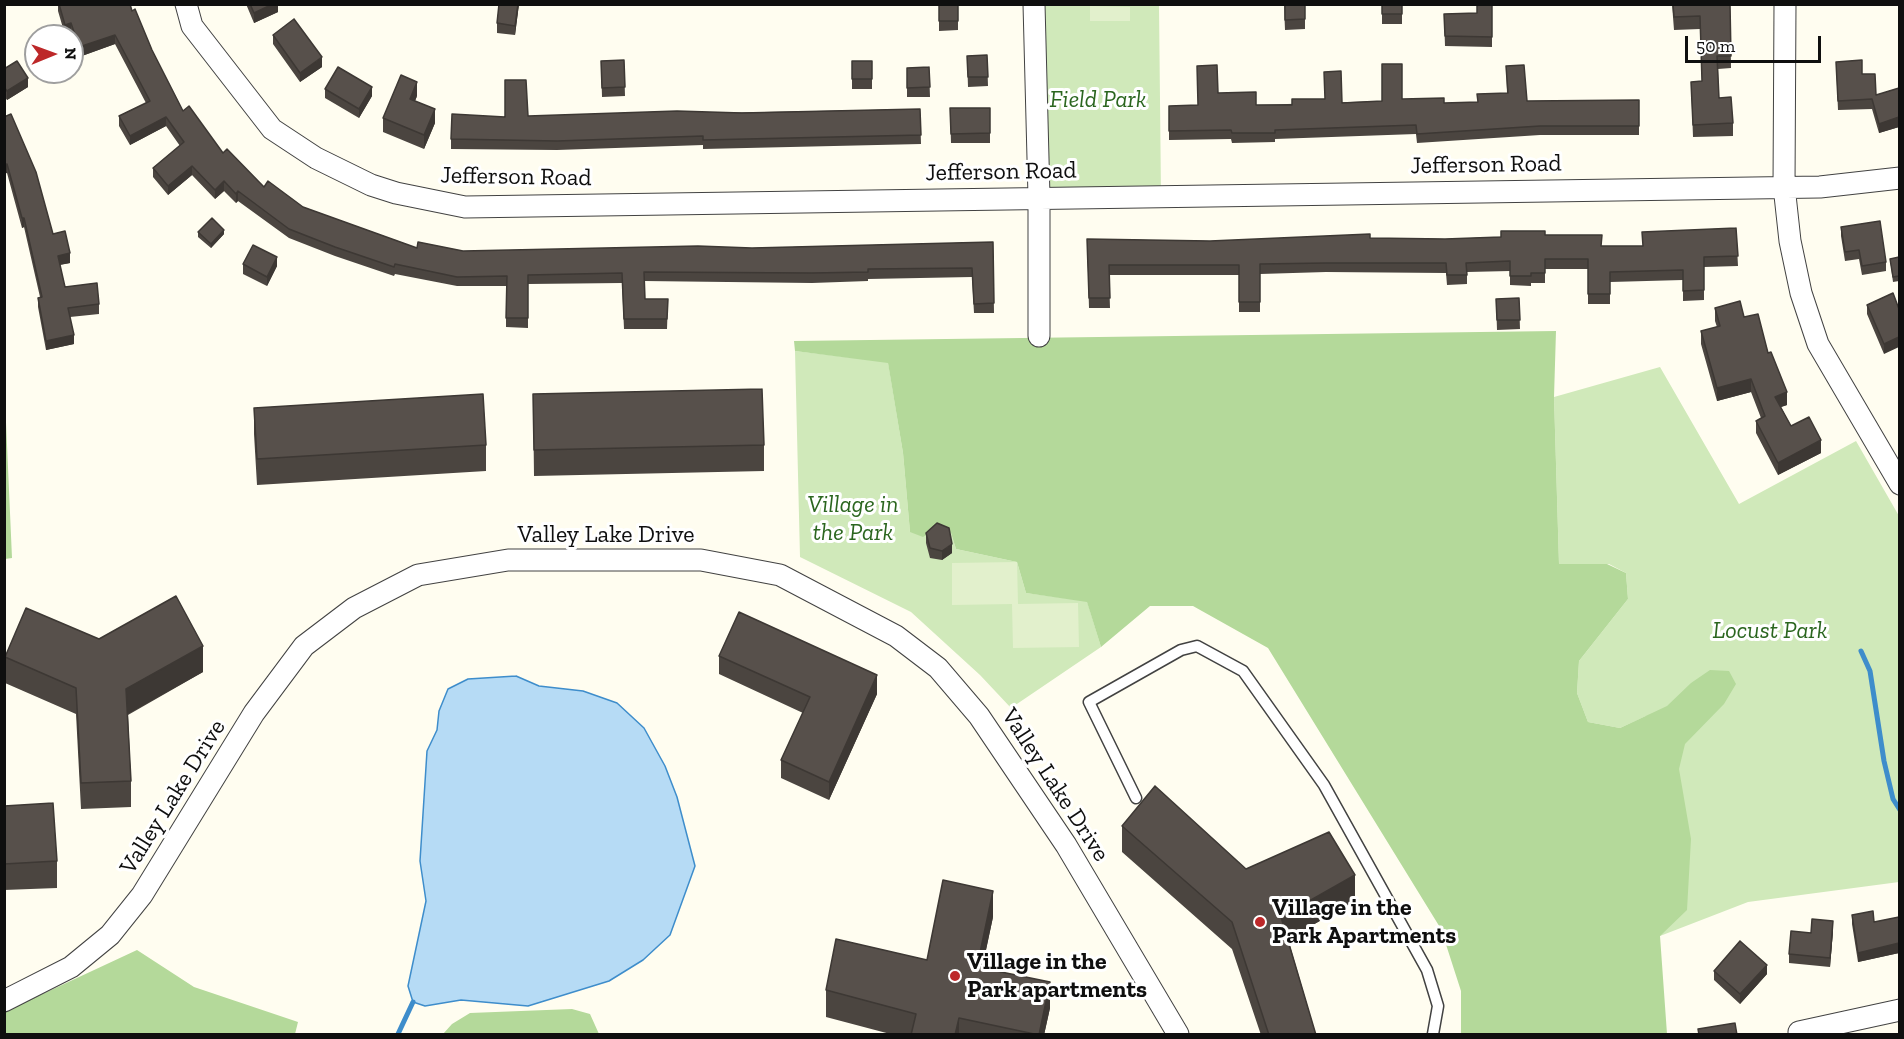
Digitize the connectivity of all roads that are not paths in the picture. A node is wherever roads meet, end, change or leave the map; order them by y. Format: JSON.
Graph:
{"nodes":[{"id":1,"x":186,"y":4,"type":"edge"},
{"id":2,"x":1034,"y":4,"type":"edge"},
{"id":3,"x":1785,"y":4,"type":"edge"},
{"id":4,"x":1899,"y":178,"type":"edge"},
{"id":5,"x":1784,"y":186,"type":"junction"},
{"id":6,"x":1039,"y":196,"type":"junction"},
{"id":7,"x":1039,"y":336,"type":"dead end"},
{"id":8,"x":1899,"y":484,"type":"edge"},
{"id":9,"x":1136,"y":798,"type":"dead end"},
{"id":10,"x":4,"y":1001,"type":"edge"},
{"id":11,"x":1899,"y":1010,"type":"edge"},
{"id":12,"x":1799,"y":1032,"type":"dead end"},
{"id":13,"x":1178,"y":1035,"type":"edge"},
{"id":14,"x":1433,"y":1035,"type":"edge"}],
"edges":[{"from":1,"to":6,"type":"street","name":"Jefferson Road"},
{"from":2,"to":6,"type":"street"},
{"from":3,"to":5,"type":"street"},
{"from":4,"to":5,"type":"street","name":"Jefferson Road"},
{"from":5,"to":6,"type":"street","name":"Jefferson Road"},
{"from":5,"to":8,"type":"street"},
{"from":6,"to":7,"type":"street"},
{"from":9,"to":14,"type":"lane"},
{"from":10,"to":13,"type":"street","name":"Valley Lake Drive"},
{"from":11,"to":12,"type":"street"}]}
